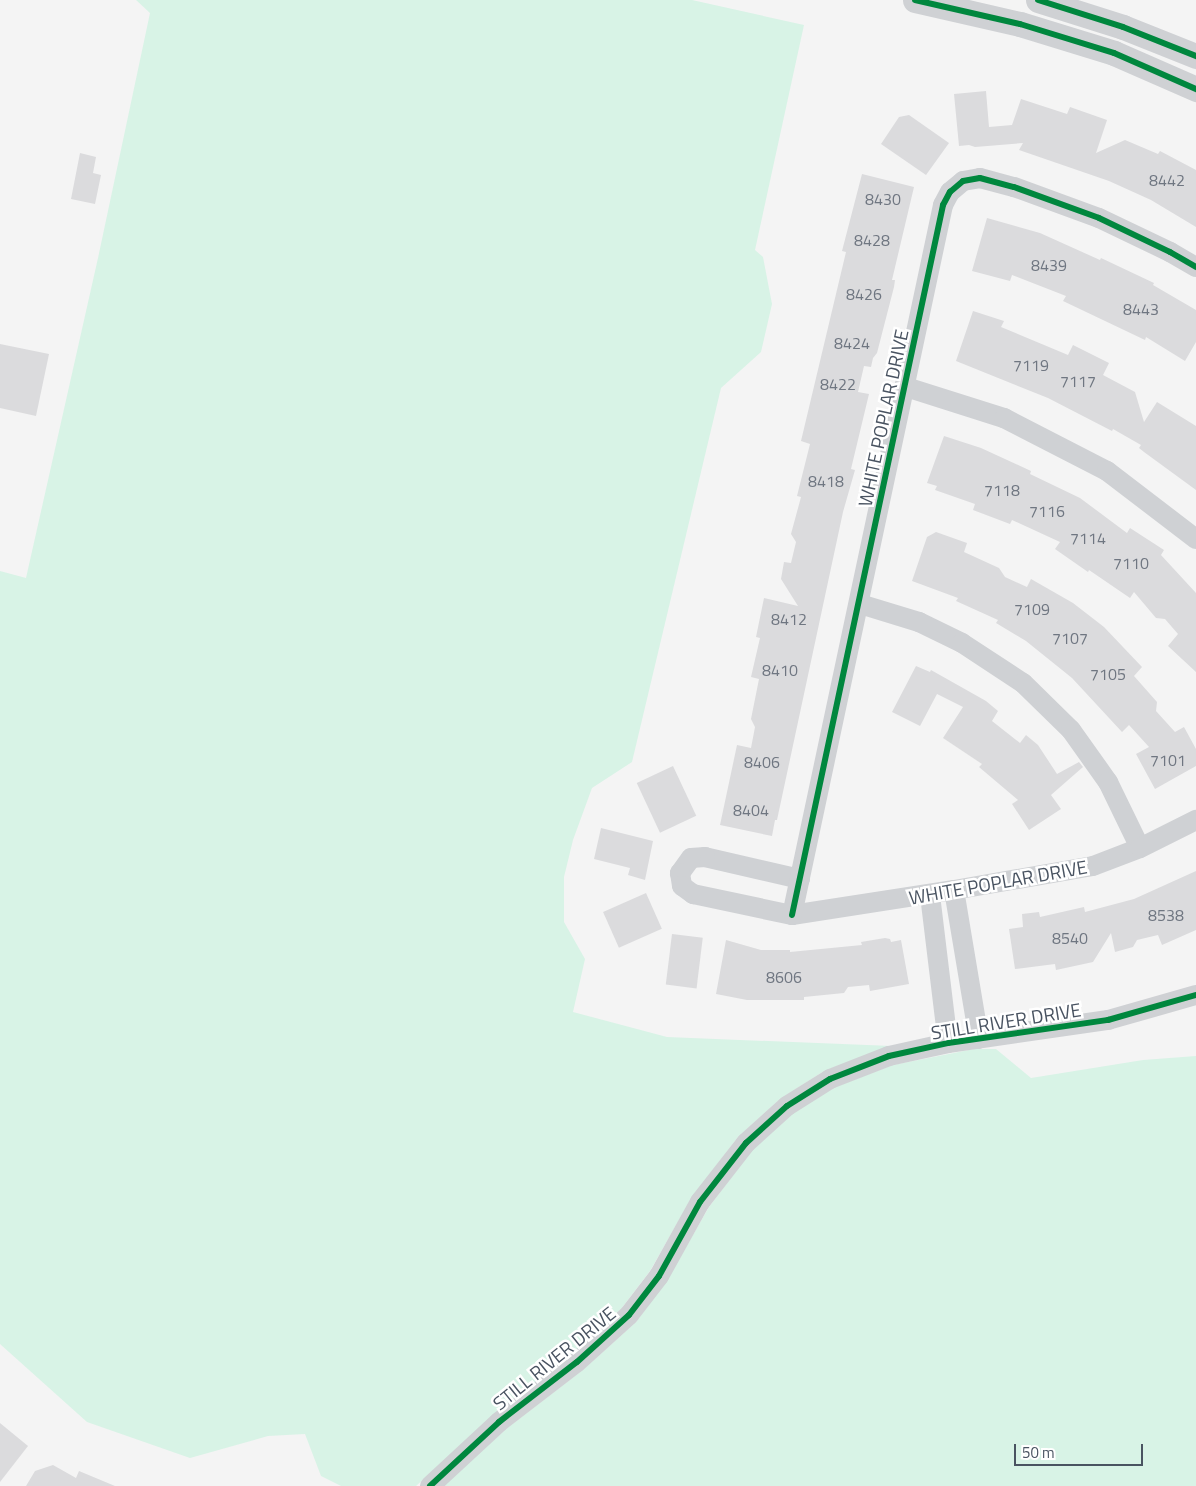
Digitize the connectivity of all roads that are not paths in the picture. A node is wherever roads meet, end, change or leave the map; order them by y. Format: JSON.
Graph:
{"nodes":[{"id":1,"x":915,"y":0,"type":"edge"},
{"id":2,"x":1038,"y":0,"type":"edge"},
{"id":3,"x":1196,"y":56,"type":"edge"},
{"id":4,"x":1196,"y":89,"type":"edge"},
{"id":5,"x":1196,"y":267,"type":"edge"},
{"id":6,"x":906,"y":387,"type":"junction"},
{"id":7,"x":1196,"y":539,"type":"edge"},
{"id":8,"x":860,"y":604,"type":"junction"},
{"id":9,"x":1196,"y":820,"type":"edge"},
{"id":10,"x":1140,"y":848,"type":"junction"},
{"id":11,"x":800,"y":879,"type":"junction"},
{"id":12,"x":954,"y":890,"type":"junction"},
{"id":13,"x":930,"y":894,"type":"junction"},
{"id":14,"x":792,"y":915,"type":"junction"},
{"id":15,"x":968,"y":973,"type":"junction"},
{"id":16,"x":940,"y":978,"type":"junction"},
{"id":17,"x":1196,"y":995,"type":"edge"},
{"id":18,"x":979,"y":1039,"type":"junction"},
{"id":19,"x":948,"y":1043,"type":"junction"},
{"id":20,"x":430,"y":1486,"type":"edge"}],
"edges":[{"from":1,"to":4,"type":"street"},
{"from":2,"to":3,"type":"street"},
{"from":5,"to":6,"type":"street","name":"WHITE POPLAR DRIVE"},
{"from":6,"to":7,"type":"street"},
{"from":6,"to":8,"type":"street","name":"WHITE POPLAR DRIVE"},
{"from":8,"to":10,"type":"street"},
{"from":8,"to":11,"type":"street","name":"WHITE POPLAR DRIVE"},
{"from":9,"to":10,"type":"street","name":"WHITE POPLAR DRIVE"},
{"from":10,"to":12,"type":"street","name":"WHITE POPLAR DRIVE"},
{"from":11,"to":14,"type":"street","name":"WHITE POPLAR DRIVE"},
{"from":11,"to":14,"type":"street","name":"WHITE POPLAR DRIVE"},
{"from":12,"to":13,"type":"street","name":"WHITE POPLAR DRIVE"},
{"from":12,"to":15,"type":"street"},
{"from":13,"to":14,"type":"street","name":"WHITE POPLAR DRIVE"},
{"from":13,"to":16,"type":"street"},
{"from":15,"to":16,"type":"street"},
{"from":15,"to":18,"type":"street"},
{"from":16,"to":19,"type":"street"},
{"from":17,"to":18,"type":"street","name":"STILL RIVER DRIVE"},
{"from":18,"to":19,"type":"street","name":"STILL RIVER DRIVE"},
{"from":19,"to":20,"type":"street","name":"STILL RIVER DRIVE"}]}
